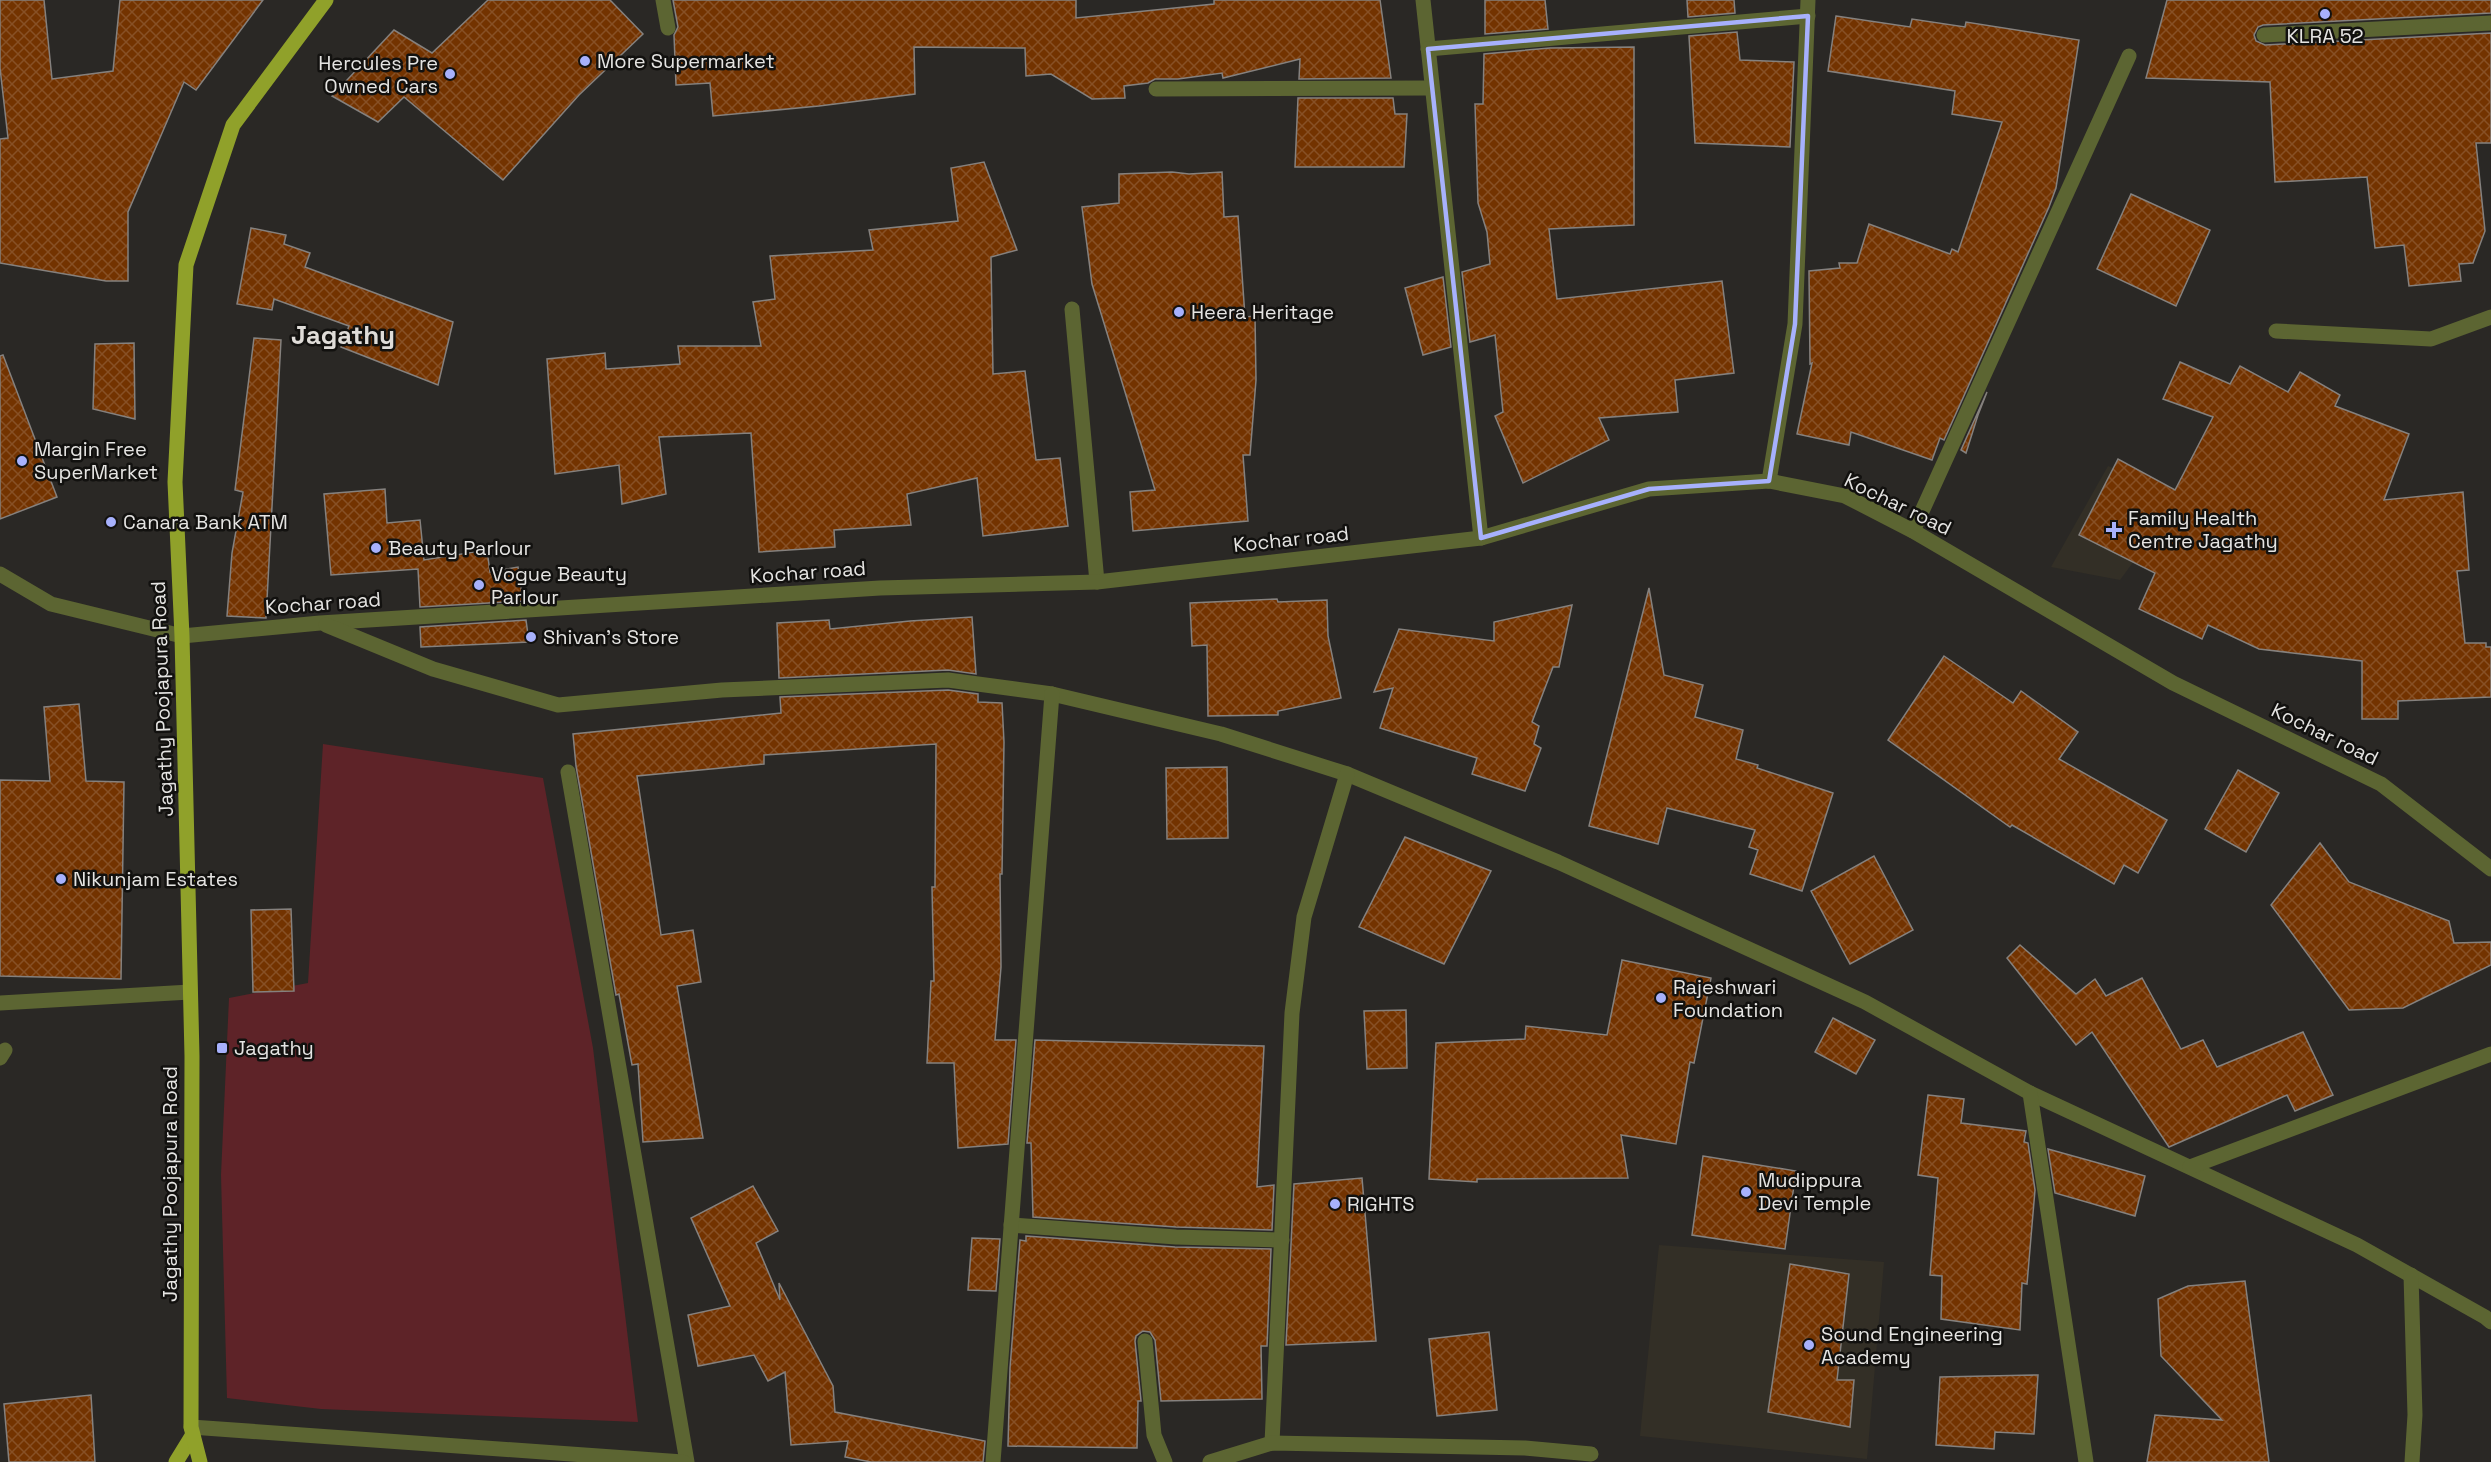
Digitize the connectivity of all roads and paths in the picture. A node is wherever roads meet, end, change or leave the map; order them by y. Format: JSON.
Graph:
{"nodes":[{"id":1,"x":326,"y":0,"type":"edge"},
{"id":2,"x":663,"y":0,"type":"edge"},
{"id":3,"x":1423,"y":0,"type":"edge"},
{"id":4,"x":1808,"y":0,"type":"edge"},
{"id":5,"x":1808,"y":16,"type":"junction"},
{"id":6,"x":2491,"y":23,"type":"edge"},
{"id":7,"x":668,"y":28,"type":"dead end"},
{"id":8,"x":2264,"y":35,"type":"dead end"},
{"id":9,"x":1428,"y":49,"type":"junction"},
{"id":10,"x":2129,"y":56,"type":"dead end"},
{"id":11,"x":1432,"y":88,"type":"junction"},
{"id":12,"x":1156,"y":89,"type":"dead end"},
{"id":13,"x":1072,"y":309,"type":"dead end"},
{"id":14,"x":2491,"y":316,"type":"edge"},
{"id":15,"x":2276,"y":331,"type":"dead end"},
{"id":16,"x":1769,"y":481,"type":"junction"},
{"id":17,"x":1913,"y":531,"type":"junction"},
{"id":18,"x":1481,"y":538,"type":"junction"},
{"id":19,"x":0,"y":574,"type":"edge"},
{"id":20,"x":1097,"y":582,"type":"junction"},
{"id":21,"x":321,"y":623,"type":"junction"},
{"id":22,"x":182,"y":636,"type":"junction"},
{"id":23,"x":1052,"y":694,"type":"junction"},
{"id":24,"x":568,"y":772,"type":"dead end"},
{"id":25,"x":1347,"y":774,"type":"junction"},
{"id":26,"x":2491,"y":869,"type":"edge"},
{"id":27,"x":190,"y":992,"type":"junction"},
{"id":28,"x":0,"y":1004,"type":"edge"},
{"id":29,"x":2491,"y":1054,"type":"edge"},
{"id":30,"x":2030,"y":1093,"type":"junction"},
{"id":31,"x":2190,"y":1167,"type":"junction"},
{"id":32,"x":1011,"y":1226,"type":"junction"},
{"id":33,"x":1282,"y":1240,"type":"junction"},
{"id":34,"x":2411,"y":1275,"type":"junction"},
{"id":35,"x":2491,"y":1322,"type":"edge"},
{"id":36,"x":1145,"y":1341,"type":"dead end"},
{"id":37,"x":191,"y":1431,"type":"junction"},
{"id":38,"x":1272,"y":1443,"type":"junction"},
{"id":39,"x":1591,"y":1454,"type":"dead end"},
{"id":40,"x":176,"y":1462,"type":"edge"},
{"id":41,"x":200,"y":1462,"type":"edge"},
{"id":42,"x":685,"y":1462,"type":"edge"},
{"id":43,"x":993,"y":1462,"type":"edge"},
{"id":44,"x":1165,"y":1462,"type":"edge"},
{"id":45,"x":1210,"y":1462,"type":"edge"},
{"id":46,"x":2086,"y":1462,"type":"edge"},
{"id":47,"x":2412,"y":1462,"type":"edge"}],
"edges":[{"from":1,"to":22,"type":"main road","name":"Jagathy Poojapura Road"},
{"from":2,"to":7,"type":"street"},
{"from":3,"to":9,"type":"street"},
{"from":4,"to":5,"type":"street"},
{"from":5,"to":9,"type":"street"},
{"from":5,"to":16,"type":"street"},
{"from":6,"to":8,"type":"street"},
{"from":9,"to":11,"type":"street"},
{"from":10,"to":17,"type":"street"},
{"from":11,"to":12,"type":"street"},
{"from":11,"to":18,"type":"street"},
{"from":13,"to":20,"type":"street"},
{"from":14,"to":15,"type":"street"},
{"from":16,"to":17,"type":"street","name":"Kochar road"},
{"from":16,"to":18,"type":"street","name":"Kochar road"},
{"from":17,"to":26,"type":"street","name":"Kochar road"},
{"from":18,"to":20,"type":"street","name":"Kochar road"},
{"from":19,"to":22,"type":"street","name":"Kochar road"},
{"from":20,"to":21,"type":"street","name":"Kochar road"},
{"from":21,"to":22,"type":"street","name":"Kochar road"},
{"from":21,"to":23,"type":"street"},
{"from":22,"to":27,"type":"main road","name":"Jagathy Poojapura Road"},
{"from":23,"to":25,"type":"street"},
{"from":23,"to":32,"type":"street"},
{"from":24,"to":42,"type":"street"},
{"from":25,"to":30,"type":"street"},
{"from":25,"to":33,"type":"street"},
{"from":27,"to":28,"type":"street"},
{"from":27,"to":37,"type":"main road","name":"Jagathy Poojapura Road"},
{"from":29,"to":31,"type":"street"},
{"from":30,"to":31,"type":"street"},
{"from":30,"to":46,"type":"street"},
{"from":31,"to":34,"type":"street"},
{"from":32,"to":33,"type":"street"},
{"from":32,"to":43,"type":"street"},
{"from":33,"to":38,"type":"street"},
{"from":34,"to":35,"type":"street"},
{"from":34,"to":47,"type":"street"},
{"from":36,"to":44,"type":"street"},
{"from":37,"to":40,"type":"main road"},
{"from":37,"to":41,"type":"main road"},
{"from":37,"to":42,"type":"street"},
{"from":38,"to":39,"type":"street"},
{"from":38,"to":45,"type":"street"}]}
